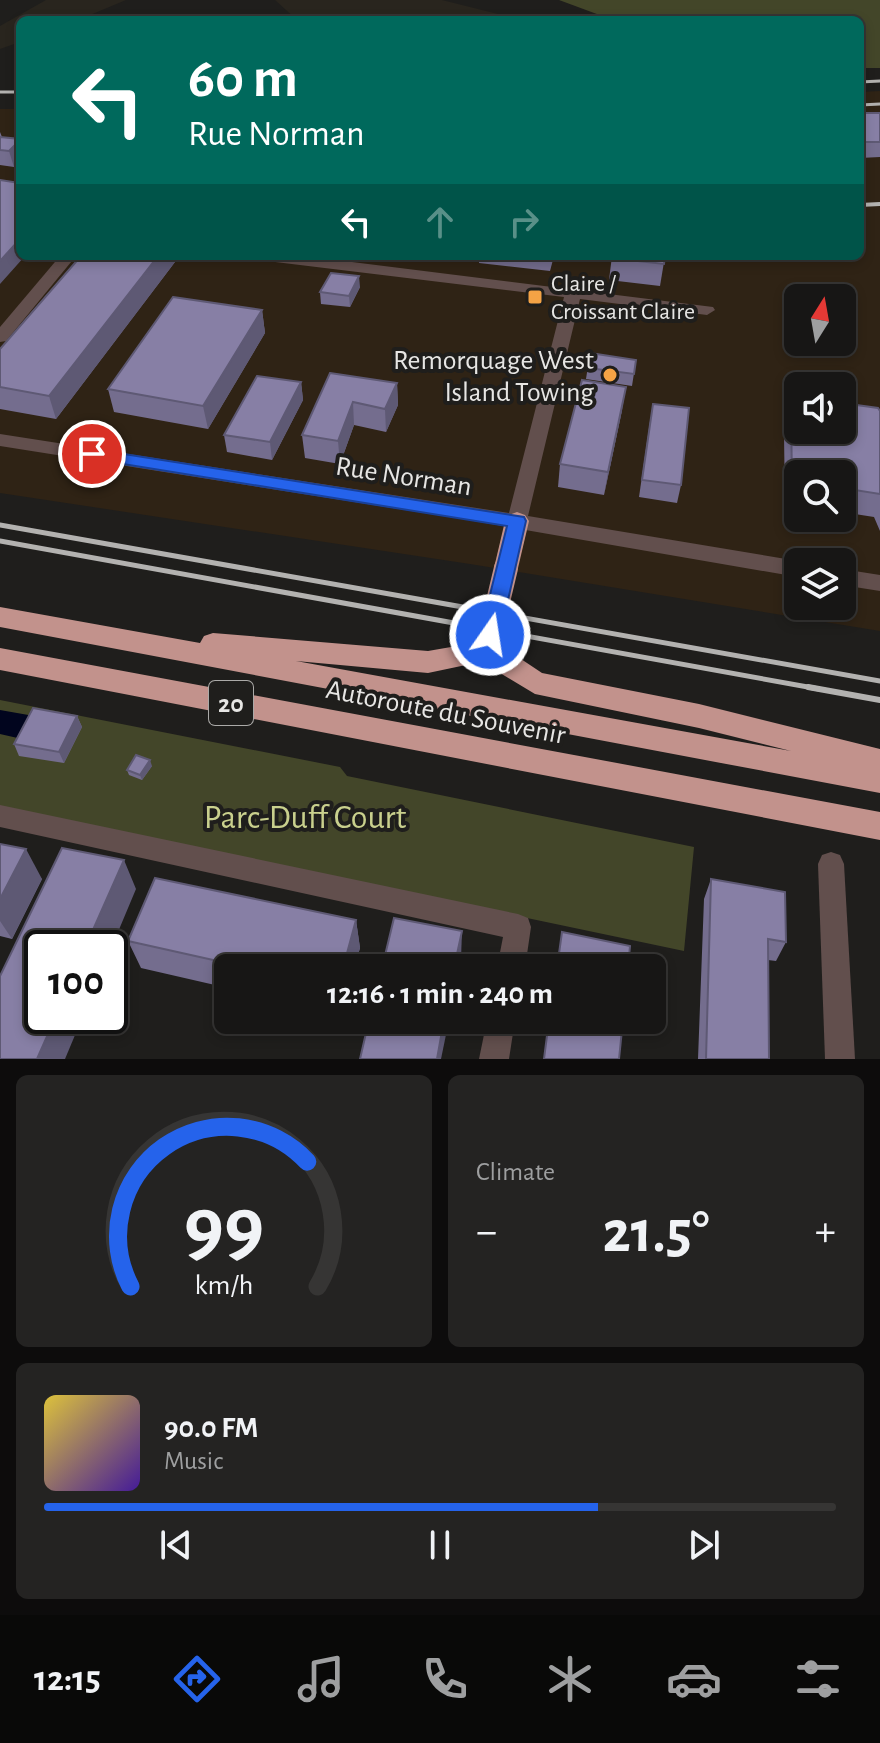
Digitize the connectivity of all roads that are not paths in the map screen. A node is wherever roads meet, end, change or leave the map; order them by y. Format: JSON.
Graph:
{"nodes":[{"id":1,"x":65,"y":260,"type":"edge"},
{"id":2,"x":299,"y":260,"type":"edge"},
{"id":3,"x":573,"y":294,"type":"junction"},
{"id":4,"x":707,"y":310,"type":"dead end"},
{"id":5,"x":0,"y":337,"type":"edge"},
{"id":6,"x":0,"y":440,"type":"edge"},
{"id":7,"x":517,"y":521,"type":"junction"},
{"id":8,"x":784,"y":567,"type":"edge"},
{"id":9,"x":856,"y":579,"type":"edge"},
{"id":10,"x":880,"y":583,"type":"edge"},
{"id":11,"x":0,"y":617,"type":"edge"},
{"id":12,"x":83,"y":632,"type":"junction"},
{"id":13,"x":489,"y":639,"type":"junction"},
{"id":14,"x":0,"y":659,"type":"edge"},
{"id":15,"x":880,"y":761,"type":"edge"},
{"id":16,"x":880,"y":780,"type":"edge"},
{"id":17,"x":0,"y":816,"type":"edge"},
{"id":18,"x":880,"y":826,"type":"edge"},
{"id":19,"x":831,"y":864,"type":"dead end"},
{"id":20,"x":513,"y":954,"type":"edge"},
{"id":21,"x":498,"y":1034,"type":"edge"},
{"id":22,"x":494,"y":1059,"type":"edge"},
{"id":23,"x":840,"y":1059,"type":"edge"}],
"edges":[{"from":1,"to":5,"type":"street"},
{"from":2,"to":3,"type":"street"},
{"from":3,"to":4,"type":"street"},
{"from":3,"to":7,"type":"street"},
{"from":6,"to":7,"type":"street","name":"Rue Norman"},
{"from":7,"to":8,"type":"street","name":"Rue Norman"},
{"from":7,"to":13,"type":"highway","bridge":true},
{"from":9,"to":10,"type":"street"},
{"from":11,"to":12,"type":"highway","name":"Autoroute du Souvenir","number":"20"},
{"from":12,"to":13,"type":"highway"},
{"from":12,"to":16,"type":"highway","name":"Autoroute du Souvenir","number":"20"},
{"from":13,"to":15,"type":"highway"},
{"from":14,"to":18,"type":"highway","name":"Autoroute du Souvenir","number":"20"},
{"from":17,"to":20,"type":"street"},
{"from":19,"to":23,"type":"street"},
{"from":21,"to":22,"type":"street"}]}
